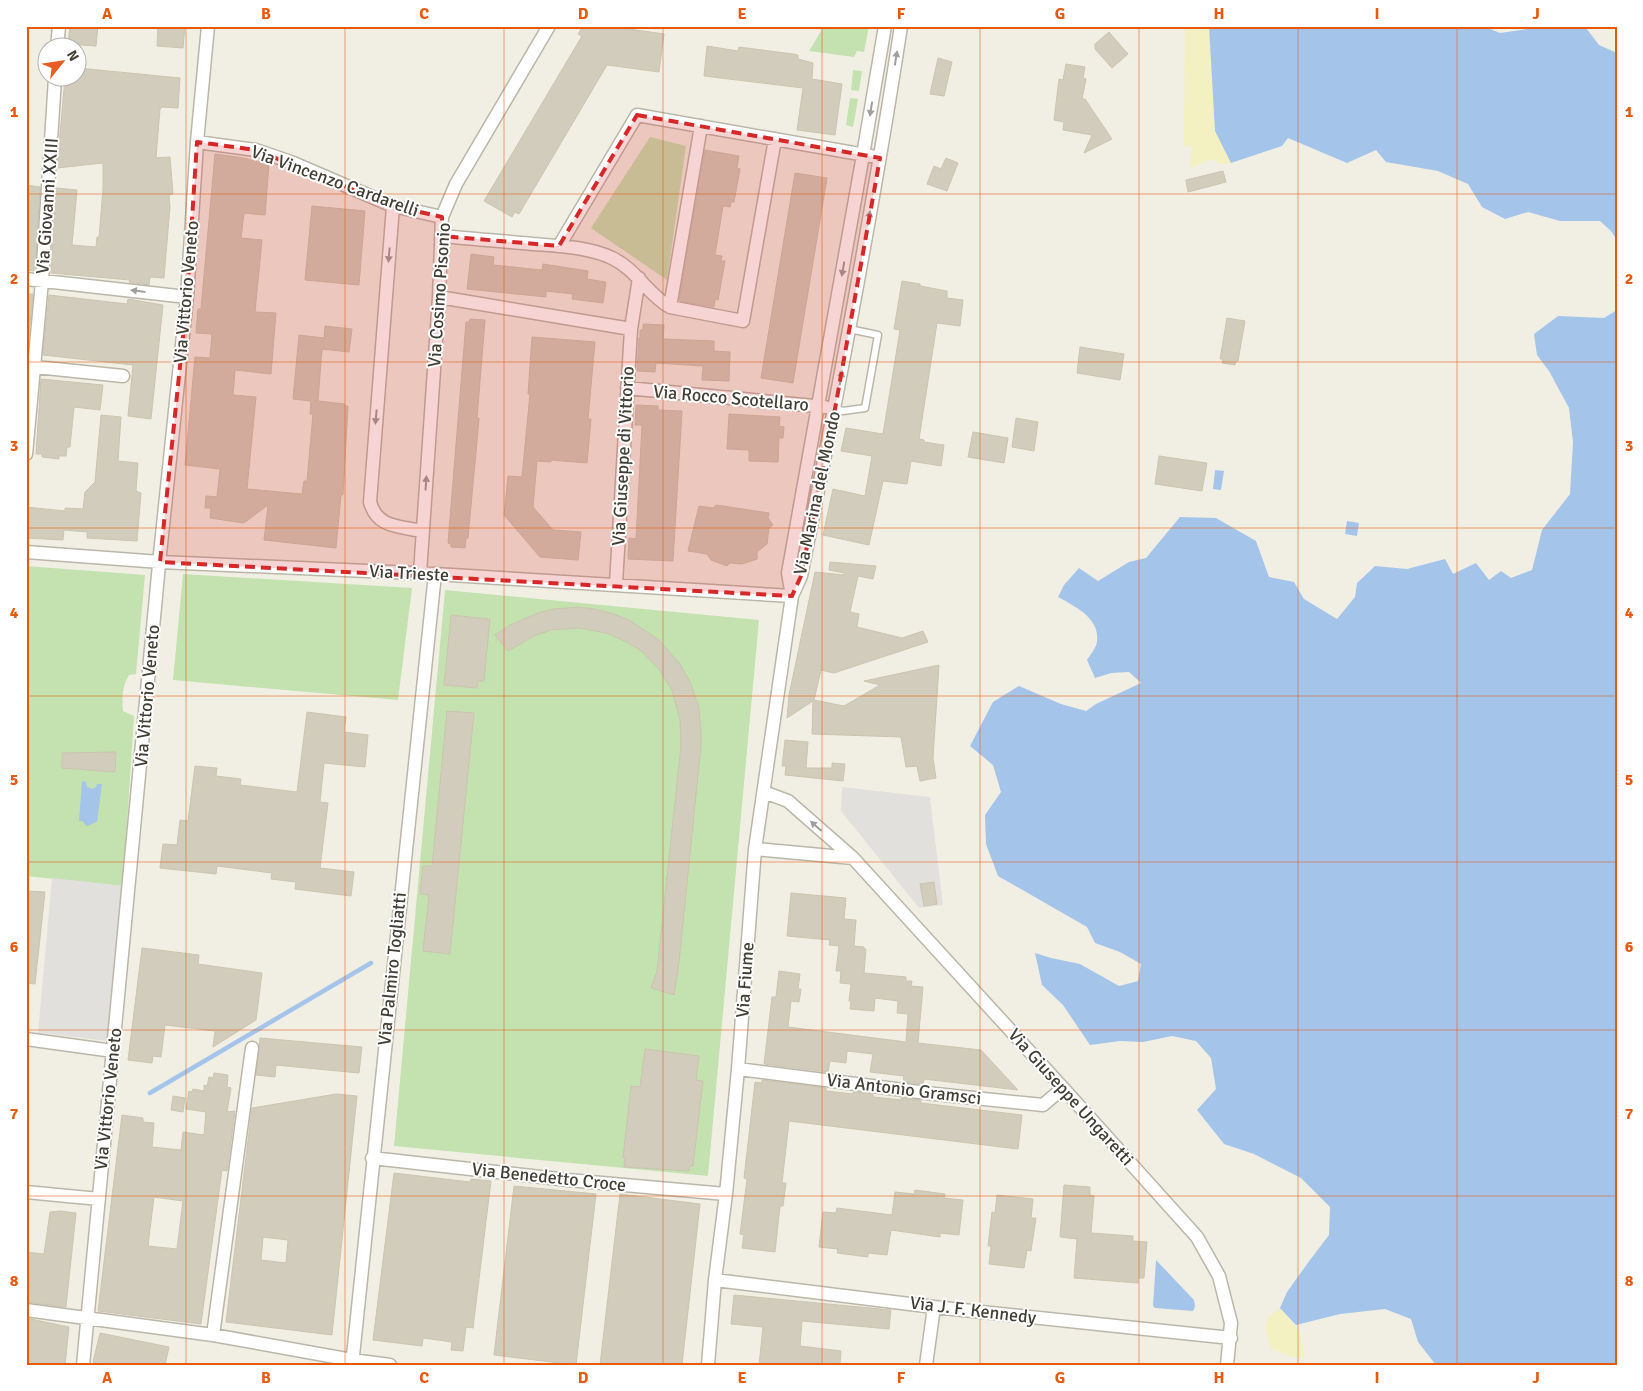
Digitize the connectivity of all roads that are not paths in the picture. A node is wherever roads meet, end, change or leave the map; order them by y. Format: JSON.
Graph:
{"nodes":[{"id":1,"x":208,"y":26,"type":"edge"},
{"id":2,"x":549,"y":26,"type":"edge"},
{"id":3,"x":885,"y":26,"type":"edge"},
{"id":4,"x":901,"y":26,"type":"edge"},
{"id":5,"x":54,"y":88,"type":"edge"},
{"id":6,"x":700,"y":126,"type":"junction"},
{"id":7,"x":775,"y":139,"type":"junction"},
{"id":8,"x":197,"y":142,"type":"junction"},
{"id":9,"x":864,"y":155,"type":"junction"},
{"id":10,"x":880,"y":158,"type":"junction"},
{"id":11,"x":393,"y":206,"type":"junction"},
{"id":12,"x":442,"y":217,"type":"junction"},
{"id":13,"x":442,"y":236,"type":"junction"},
{"id":14,"x":559,"y":246,"type":"junction"},
{"id":15,"x":639,"y":278,"type":"junction"},
{"id":16,"x":26,"y":279,"type":"edge"},
{"id":17,"x":42,"y":281,"type":"junction"},
{"id":18,"x":187,"y":297,"type":"junction"},
{"id":19,"x":439,"y":297,"type":"junction"},
{"id":20,"x":670,"y":307,"type":"junction"},
{"id":21,"x":630,"y":328,"type":"junction"},
{"id":22,"x":849,"y":329,"type":"junction"},
{"id":23,"x":30,"y":366,"type":"edge"},
{"id":24,"x":123,"y":376,"type":"dead end"},
{"id":25,"x":627,"y":388,"type":"junction"},
{"id":26,"x":819,"y":406,"type":"junction"},
{"id":27,"x":835,"y":409,"type":"junction"},
{"id":28,"x":26,"y":454,"type":"edge"},
{"id":29,"x":422,"y":531,"type":"junction"},
{"id":30,"x":26,"y":552,"type":"edge"},
{"id":31,"x":160,"y":562,"type":"junction"},
{"id":32,"x":420,"y":573,"type":"junction"},
{"id":33,"x":435,"y":574,"type":"junction"},
{"id":34,"x":616,"y":584,"type":"junction"},
{"id":35,"x":792,"y":596,"type":"junction"},
{"id":36,"x":764,"y":792,"type":"junction"},
{"id":37,"x":755,"y":849,"type":"junction"},
{"id":38,"x":852,"y":858,"type":"junction"},
{"id":39,"x":26,"y":1039,"type":"edge"},
{"id":40,"x":252,"y":1048,"type":"dead end"},
{"id":41,"x":114,"y":1050,"type":"junction"},
{"id":42,"x":738,"y":1069,"type":"junction"},
{"id":43,"x":1063,"y":1088,"type":"junction"},
{"id":44,"x":372,"y":1158,"type":"junction"},
{"id":45,"x":26,"y":1192,"type":"edge"},
{"id":46,"x":726,"y":1194,"type":"junction"},
{"id":47,"x":98,"y":1199,"type":"junction"},
{"id":48,"x":715,"y":1280,"type":"junction"},
{"id":49,"x":934,"y":1307,"type":"junction"},
{"id":50,"x":26,"y":1310,"type":"edge"},
{"id":51,"x":86,"y":1319,"type":"junction"},
{"id":52,"x":213,"y":1335,"type":"junction"},
{"id":53,"x":1230,"y":1338,"type":"junction"},
{"id":54,"x":352,"y":1362,"type":"edge"},
{"id":55,"x":83,"y":1365,"type":"edge"},
{"id":56,"x":390,"y":1365,"type":"edge"},
{"id":57,"x":708,"y":1365,"type":"edge"},
{"id":58,"x":926,"y":1365,"type":"edge"},
{"id":59,"x":1227,"y":1365,"type":"edge"}],
"edges":[{"from":1,"to":8,"type":"street","name":"Via Vittorio Veneto"},
{"from":2,"to":12,"type":"street","name":"Via Cosimo Pisonio"},
{"from":3,"to":9,"type":"street","name":"Via Marina del Mondo","one_way":true},
{"from":10,"to":4,"type":"street","name":"Via Marina del Mondo","one_way":true},
{"from":5,"to":17,"type":"street","name":"Via Giovanni XXIII"},
{"from":6,"to":7,"type":"street"},
{"from":6,"to":14,"type":"street"},
{"from":6,"to":20,"type":"street"},
{"from":7,"to":9,"type":"street"},
{"from":7,"to":20,"type":"street"},
{"from":8,"to":11,"type":"street","name":"Via Vincenzo Cardarelli"},
{"from":8,"to":18,"type":"street","name":"Via Vittorio Veneto"},
{"from":9,"to":10,"type":"street"},
{"from":9,"to":26,"type":"street","name":"Via Marina del Mondo","one_way":true},
{"from":22,"to":10,"type":"street","name":"Via Marina del Mondo","one_way":true},
{"from":11,"to":12,"type":"street","name":"Via Vincenzo Cardarelli"},
{"from":11,"to":29,"type":"street","one_way":true},
{"from":12,"to":13,"type":"street","name":"Via Cosimo Pisonio"},
{"from":13,"to":14,"type":"street"},
{"from":13,"to":19,"type":"street","name":"Via Cosimo Pisonio"},
{"from":14,"to":15,"type":"street"},
{"from":15,"to":20,"type":"street"},
{"from":15,"to":21,"type":"street","name":"Via Giuseppe di Vittorio"},
{"from":16,"to":17,"type":"street"},
{"from":18,"to":17,"type":"street","one_way":true},
{"from":17,"to":23,"type":"street","name":"Via Giovanni XXIII"},
{"from":18,"to":31,"type":"street","name":"Via Vittorio Veneto"},
{"from":19,"to":21,"type":"street"},
{"from":29,"to":19,"type":"street","name":"Via Cosimo Pisonio","one_way":true},
{"from":21,"to":25,"type":"street","name":"Via Giuseppe di Vittorio"},
{"from":27,"to":22,"type":"street","name":"Via Marina del Mondo","one_way":true},
{"from":22,"to":27,"type":"lane"},
{"from":23,"to":24,"type":"street"},
{"from":23,"to":28,"type":"street","name":"Via Giovanni XXIII"},
{"from":25,"to":26,"type":"street","name":"Via Rocco Scotellaro"},
{"from":25,"to":34,"type":"street","name":"Via Giuseppe di Vittorio"},
{"from":26,"to":27,"type":"street","name":"Via Rocco Scotellaro"},
{"from":26,"to":35,"type":"street","name":"Via Marina del Mondo"},
{"from":27,"to":35,"type":"street","name":"Via Marina del Mondo"},
{"from":29,"to":32,"type":"street","name":"Via Cosimo Pisonio"},
{"from":30,"to":31,"type":"street","name":"Via Trieste"},
{"from":31,"to":32,"type":"street","name":"Via Trieste"},
{"from":31,"to":41,"type":"street","name":"Via Vittorio Veneto"},
{"from":32,"to":33,"type":"street","name":"Via Trieste"},
{"from":33,"to":34,"type":"street","name":"Via Trieste"},
{"from":33,"to":44,"type":"street","name":"Via Palmiro Togliatti"},
{"from":34,"to":35,"type":"street","name":"Via Trieste"},
{"from":35,"to":36,"type":"street","name":"Via Fiume"},
{"from":36,"to":37,"type":"street","name":"Via Fiume"},
{"from":38,"to":36,"type":"street","name":"Via Giuseppe Ungaretti","one_way":true},
{"from":37,"to":38,"type":"street"},
{"from":37,"to":42,"type":"street","name":"Via Fiume"},
{"from":38,"to":43,"type":"street","name":"Via Giuseppe Ungaretti"},
{"from":39,"to":41,"type":"street"},
{"from":40,"to":52,"type":"street"},
{"from":41,"to":47,"type":"street","name":"Via Vittorio Veneto"},
{"from":42,"to":43,"type":"street","name":"Via Antonio Gramsci"},
{"from":42,"to":46,"type":"street","name":"Via Fiume"},
{"from":43,"to":53,"type":"street","name":"Via Giuseppe Ungaretti"},
{"from":44,"to":46,"type":"street","name":"Via Benedetto Croce"},
{"from":44,"to":54,"type":"street","name":"Via Palmiro Togliatti"},
{"from":45,"to":47,"type":"street"},
{"from":46,"to":48,"type":"street","name":"Via Fiume"},
{"from":47,"to":51,"type":"street","name":"Via Vittorio Veneto"},
{"from":48,"to":49,"type":"street","name":"Via J. F. Kennedy"},
{"from":48,"to":57,"type":"street","name":"Via Fiume"},
{"from":49,"to":53,"type":"street","name":"Via J. F. Kennedy"},
{"from":49,"to":58,"type":"street"},
{"from":50,"to":51,"type":"street"},
{"from":51,"to":52,"type":"street"},
{"from":51,"to":55,"type":"street","name":"Via Vittorio Veneto"},
{"from":52,"to":54,"type":"street"},
{"from":53,"to":59,"type":"street","name":"Via Giuseppe Ungaretti"},
{"from":54,"to":56,"type":"street"}]}
